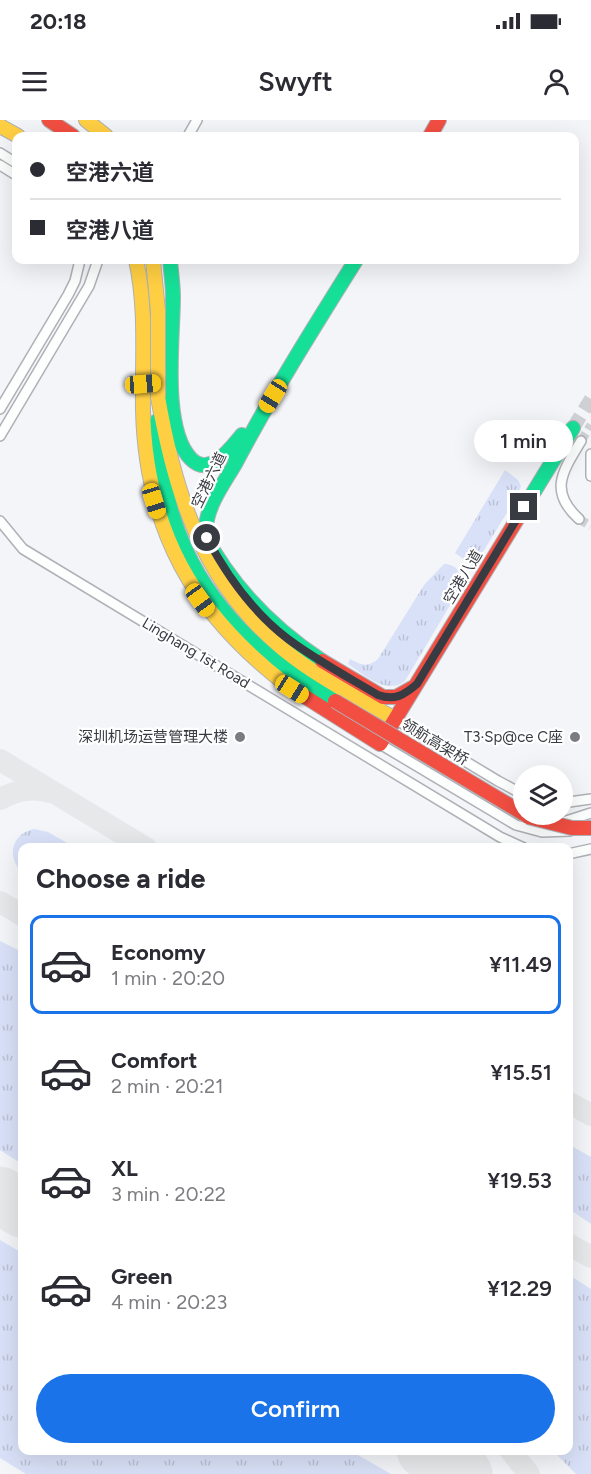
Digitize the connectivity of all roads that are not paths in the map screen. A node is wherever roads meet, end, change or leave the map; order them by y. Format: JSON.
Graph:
{"nodes":[{"id":1,"x":49,"y":120,"type":"edge"},
{"id":2,"x":86,"y":120,"type":"edge"},
{"id":3,"x":67,"y":132,"type":"edge"},
{"id":4,"x":101,"y":132,"type":"edge"},
{"id":5,"x":79,"y":264,"type":"edge"},
{"id":6,"x":97,"y":264,"type":"edge"},
{"id":7,"x":137,"y":264,"type":"edge"},
{"id":8,"x":149,"y":264,"type":"edge"},
{"id":9,"x":153,"y":264,"type":"edge"},
{"id":10,"x":165,"y":264,"type":"edge"},
{"id":11,"x":171,"y":264,"type":"edge"},
{"id":12,"x":354,"y":264,"type":"edge"},
{"id":13,"x":172,"y":274,"type":"junction"},
{"id":14,"x":140,"y":278,"type":"junction"},
{"id":15,"x":143,"y":390,"type":"junction"},
{"id":16,"x":167,"y":391,"type":"junction"},
{"id":17,"x":0,"y":409,"type":"edge"},
{"id":18,"x":263,"y":412,"type":"junction"},
{"id":19,"x":573,"y":428,"type":"tunnel mouth"},
{"id":20,"x":0,"y":436,"type":"edge"},
{"id":21,"x":581,"y":441,"type":"tunnel mouth"},
{"id":22,"x":591,"y":454,"type":"edge"},
{"id":23,"x":591,"y":476,"type":"edge"},
{"id":24,"x":579,"y":519,"type":"tunnel mouth"},
{"id":25,"x":0,"y":521,"type":"edge"},
{"id":26,"x":0,"y":536,"type":"edge"},
{"id":27,"x":23,"y":549,"type":"junction"},
{"id":28,"x":417,"y":684,"type":"junction"},
{"id":29,"x":395,"y":719,"type":"junction"},
{"id":30,"x":380,"y":744,"type":"junction"},
{"id":31,"x":513,"y":789,"type":"edge"},
{"id":32,"x":591,"y":799,"type":"edge"},
{"id":33,"x":573,"y":801,"type":"edge"},
{"id":34,"x":513,"y":807,"type":"edge"},
{"id":35,"x":591,"y":813,"type":"edge"},
{"id":36,"x":496,"y":814,"type":"junction"},
{"id":37,"x":558,"y":825,"type":"edge"},
{"id":38,"x":591,"y":826,"type":"edge"},
{"id":39,"x":514,"y":843,"type":"edge"},
{"id":40,"x":591,"y":849,"type":"edge"},
{"id":41,"x":573,"y":853,"type":"edge"}],
"edges":[{"from":1,"to":3,"type":"main road"},
{"from":2,"to":4,"type":"main road"},
{"from":5,"to":17,"type":"street"},
{"from":6,"to":20,"type":"street"},
{"from":7,"to":14,"type":"main road"},
{"from":8,"to":14,"type":"main road"},
{"from":9,"to":16,"type":"main road","name":"领航高架桥","bridge":true},
{"from":10,"to":13,"type":"main road"},
{"from":11,"to":13,"type":"main road"},
{"from":12,"to":18,"type":"main road","name":"空港六道"},
{"from":13,"to":16,"type":"main road"},
{"from":14,"to":15,"type":"main road"},
{"from":15,"to":16,"type":"main road"},
{"from":15,"to":30,"type":"main road"},
{"from":16,"to":18,"type":"main road"},
{"from":16,"to":29,"type":"main road"},
{"from":16,"to":34,"type":"main road","name":"领航高架桥","bridge":true},
{"from":18,"to":28,"type":"main road","name":"空港六道"},
{"from":19,"to":28,"type":"main road","name":"空港八道"},
{"from":21,"to":24,"type":"street"},
{"from":22,"to":23,"type":"street"},
{"from":25,"to":27,"type":"street","name":"Linghang 1st Road"},
{"from":26,"to":27,"type":"street"},
{"from":27,"to":39,"type":"street","name":"Linghang 1st Road"},
{"from":28,"to":29,"type":"main road","name":"空港八道"},
{"from":29,"to":30,"type":"main road","name":"空港八道"},
{"from":29,"to":31,"type":"street"},
{"from":30,"to":36,"type":"street"},
{"from":32,"to":33,"type":"street"},
{"from":35,"to":36,"type":"street"},
{"from":36,"to":38,"type":"street"},
{"from":37,"to":38,"type":"main road","name":"领航高架桥","bridge":true},
{"from":40,"to":41,"type":"street"}]}
